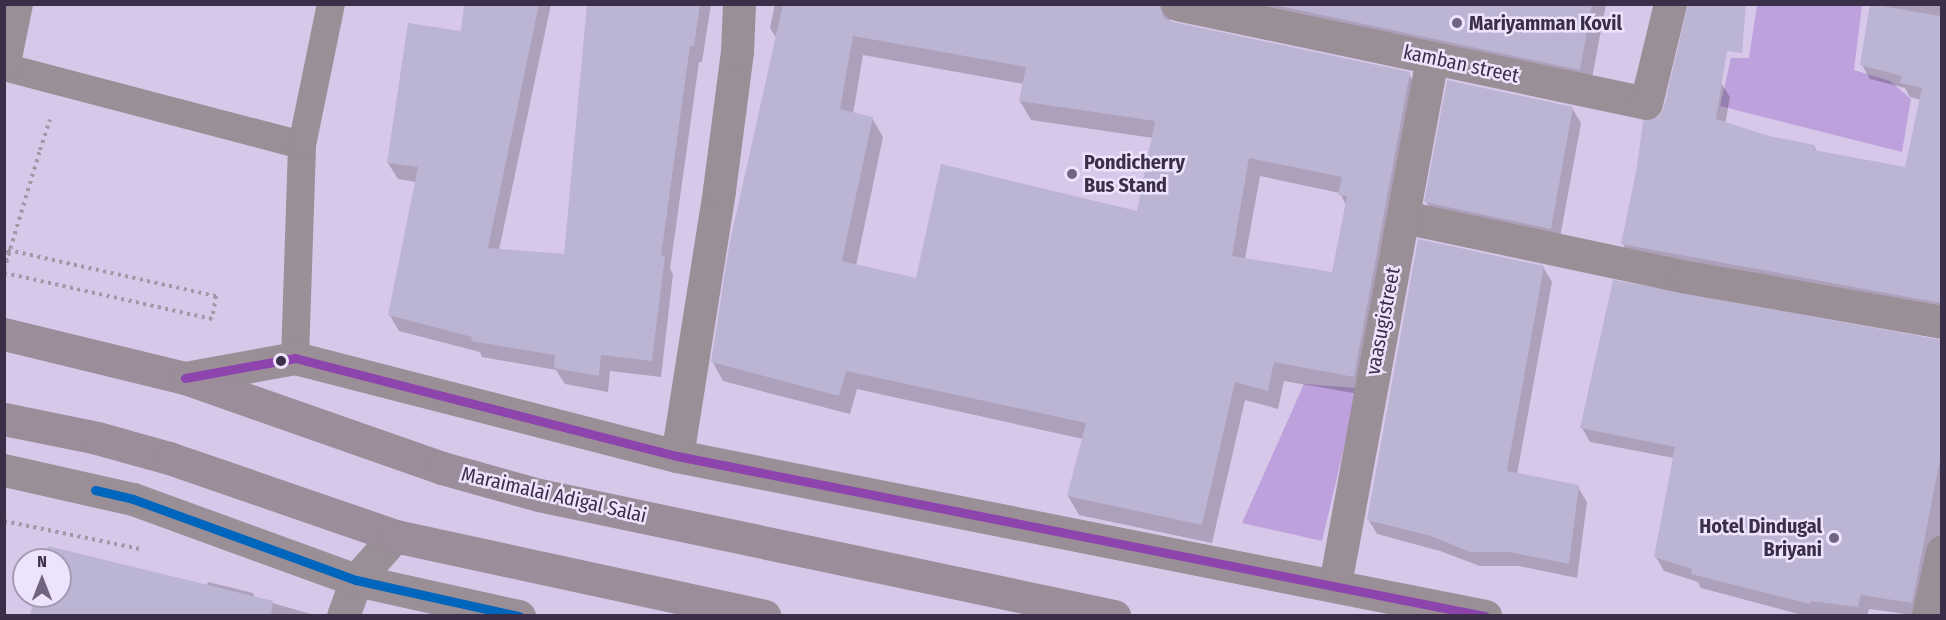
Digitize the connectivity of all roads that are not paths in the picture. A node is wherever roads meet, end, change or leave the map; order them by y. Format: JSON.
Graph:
{"nodes":[{"id":1,"x":19,"y":4,"type":"edge"},
{"id":2,"x":331,"y":4,"type":"edge"},
{"id":3,"x":739,"y":4,"type":"edge"},
{"id":4,"x":1177,"y":4,"type":"edge"},
{"id":5,"x":1670,"y":4,"type":"edge"},
{"id":6,"x":1432,"y":58,"type":"junction"},
{"id":7,"x":5,"y":67,"type":"edge"},
{"id":8,"x":302,"y":145,"type":"junction"},
{"id":9,"x":1404,"y":217,"type":"junction"},
{"id":10,"x":1941,"y":322,"type":"edge"},
{"id":11,"x":4,"y":334,"type":"edge"},
{"id":12,"x":295,"y":358,"type":"junction"},
{"id":13,"x":185,"y":378,"type":"junction"},
{"id":14,"x":4,"y":419,"type":"edge"},
{"id":15,"x":677,"y":456,"type":"junction"},
{"id":16,"x":4,"y":470,"type":"edge"},
{"id":17,"x":395,"y":536,"type":"junction"},
{"id":18,"x":1941,"y":551,"type":"edge"},
{"id":19,"x":356,"y":580,"type":"junction"},
{"id":20,"x":1335,"y":584,"type":"junction"},
{"id":21,"x":343,"y":615,"type":"edge"},
{"id":22,"x":519,"y":615,"type":"edge"},
{"id":23,"x":764,"y":615,"type":"edge"},
{"id":24,"x":1114,"y":615,"type":"edge"},
{"id":25,"x":1485,"y":615,"type":"edge"},
{"id":26,"x":1928,"y":615,"type":"edge"}],
"edges":[{"from":1,"to":7,"type":"lane"},
{"from":2,"to":8,"type":"lane"},
{"from":3,"to":15,"type":"street"},
{"from":4,"to":6,"type":"street","name":"kamban street"},
{"from":5,"to":6,"type":"street","name":"kamban street"},
{"from":6,"to":9,"type":"street","name":"vaasugistreet"},
{"from":7,"to":8,"type":"lane"},
{"from":8,"to":12,"type":"lane"},
{"from":9,"to":10,"type":"street"},
{"from":9,"to":20,"type":"street","name":"vaasugistreet"},
{"from":11,"to":13,"type":"main road","name":"Maraimalai Adigal Salai"},
{"from":12,"to":13,"type":"street"},
{"from":12,"to":15,"type":"street"},
{"from":13,"to":24,"type":"main road","name":"Maraimalai Adigal Salai"},
{"from":14,"to":17,"type":"main road"},
{"from":15,"to":20,"type":"street"},
{"from":16,"to":19,"type":"street"},
{"from":17,"to":19,"type":"street"},
{"from":17,"to":23,"type":"main road"},
{"from":18,"to":26,"type":"street"},
{"from":19,"to":21,"type":"street"},
{"from":19,"to":22,"type":"street"},
{"from":20,"to":25,"type":"street"}]}
